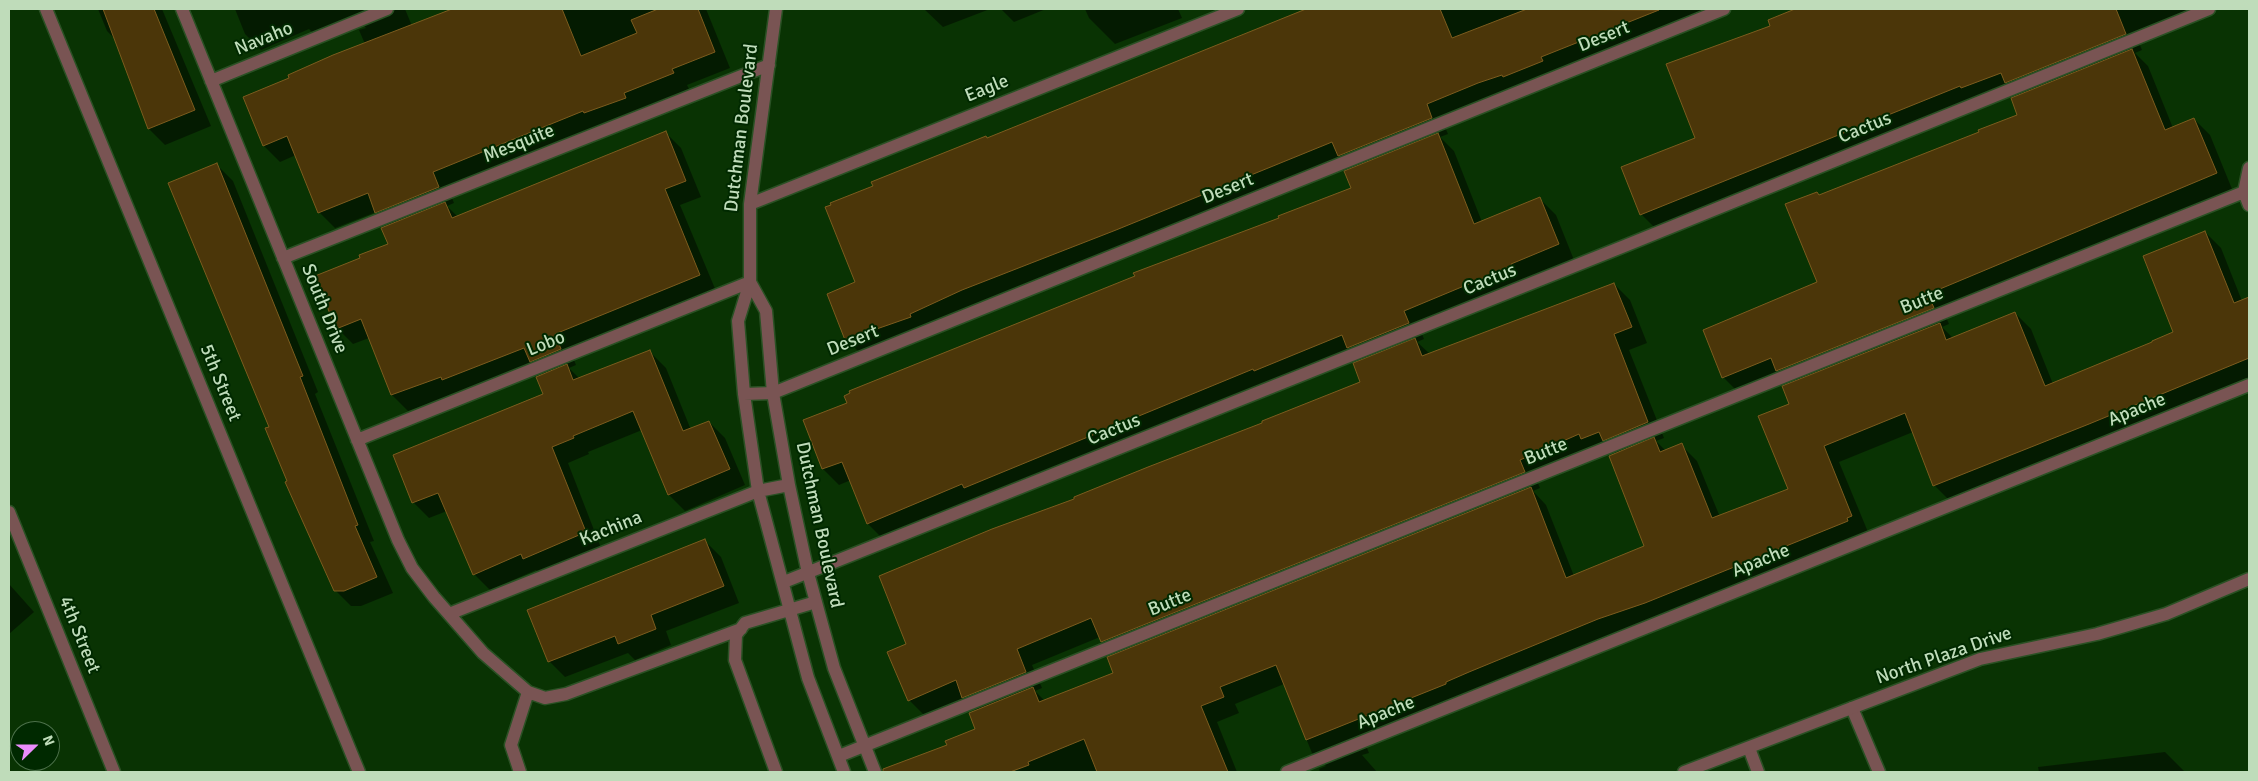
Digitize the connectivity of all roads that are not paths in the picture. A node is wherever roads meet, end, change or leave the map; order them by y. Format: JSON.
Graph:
{"nodes":[{"id":1,"x":46,"y":9,"type":"edge"},
{"id":2,"x":182,"y":9,"type":"edge"},
{"id":3,"x":387,"y":9,"type":"edge"},
{"id":4,"x":776,"y":9,"type":"edge"},
{"id":5,"x":1238,"y":9,"type":"edge"},
{"id":6,"x":1724,"y":9,"type":"edge"},
{"id":7,"x":2208,"y":9,"type":"edge"},
{"id":8,"x":769,"y":65,"type":"junction"},
{"id":9,"x":211,"y":80,"type":"junction"},
{"id":10,"x":2249,"y":168,"type":"edge"},
{"id":11,"x":2244,"y":192,"type":"junction"},
{"id":12,"x":750,"y":204,"type":"junction"},
{"id":13,"x":2249,"y":205,"type":"edge"},
{"id":14,"x":283,"y":258,"type":"junction"},
{"id":15,"x":750,"y":282,"type":"junction"},
{"id":16,"x":2249,"y":385,"type":"edge"},
{"id":17,"x":773,"y":393,"type":"junction"},
{"id":18,"x":744,"y":394,"type":"junction"},
{"id":19,"x":357,"y":440,"type":"junction"},
{"id":20,"x":789,"y":485,"type":"junction"},
{"id":21,"x":758,"y":491,"type":"junction"},
{"id":22,"x":9,"y":512,"type":"edge"},
{"id":23,"x":808,"y":573,"type":"junction"},
{"id":24,"x":2249,"y":579,"type":"edge"},
{"id":25,"x":784,"y":582,"type":"junction"},
{"id":26,"x":816,"y":602,"type":"junction"},
{"id":27,"x":790,"y":609,"type":"junction"},
{"id":28,"x":449,"y":614,"type":"junction"},
{"id":29,"x":740,"y":629,"type":"junction"},
{"id":30,"x":528,"y":692,"type":"junction"},
{"id":31,"x":1852,"y":708,"type":"junction"},
{"id":32,"x":864,"y":747,"type":"junction"},
{"id":33,"x":1749,"y":748,"type":"junction"},
{"id":34,"x":839,"y":756,"type":"junction"},
{"id":35,"x":114,"y":772,"type":"edge"},
{"id":36,"x":359,"y":772,"type":"edge"},
{"id":37,"x":520,"y":772,"type":"edge"},
{"id":38,"x":776,"y":772,"type":"edge"},
{"id":39,"x":844,"y":772,"type":"edge"},
{"id":40,"x":875,"y":772,"type":"edge"},
{"id":41,"x":1287,"y":772,"type":"edge"},
{"id":42,"x":1684,"y":772,"type":"edge"},
{"id":43,"x":1758,"y":772,"type":"edge"},
{"id":44,"x":1879,"y":772,"type":"edge"}],
"edges":[{"from":1,"to":36,"type":"street","name":"5th Street"},
{"from":2,"to":9,"type":"street","name":"South Drive"},
{"from":3,"to":9,"type":"street","name":"Navaho"},
{"from":4,"to":8,"type":"street","name":"Dutchman Boulevard"},
{"from":5,"to":12,"type":"street","name":"Eagle"},
{"from":6,"to":17,"type":"street","name":"Desert"},
{"from":7,"to":23,"type":"street","name":"Cactus"},
{"from":8,"to":12,"type":"street","name":"Dutchman Boulevard"},
{"from":8,"to":14,"type":"street","name":"Mesquite"},
{"from":9,"to":14,"type":"street","name":"South Drive"},
{"from":10,"to":11,"type":"street"},
{"from":11,"to":13,"type":"street"},
{"from":11,"to":32,"type":"street","name":"Butte"},
{"from":12,"to":15,"type":"street","name":"Dutchman Boulevard"},
{"from":14,"to":19,"type":"street","name":"South Drive"},
{"from":15,"to":17,"type":"street","name":"Dutchman Boulevard"},
{"from":15,"to":18,"type":"street","name":"Dutchman Boulevard"},
{"from":15,"to":19,"type":"street","name":"Lobo"},
{"from":16,"to":41,"type":"street","name":"Apache"},
{"from":17,"to":18,"type":"street","name":"Desert"},
{"from":17,"to":20,"type":"street","name":"Dutchman Boulevard"},
{"from":18,"to":21,"type":"street","name":"Dutchman Boulevard"},
{"from":19,"to":28,"type":"street","name":"South Drive"},
{"from":20,"to":21,"type":"street","name":"Kachina"},
{"from":20,"to":23,"type":"street","name":"Dutchman Boulevard"},
{"from":21,"to":25,"type":"street","name":"Dutchman Boulevard"},
{"from":21,"to":28,"type":"street","name":"Kachina"},
{"from":22,"to":35,"type":"street","name":"4th Street"},
{"from":23,"to":25,"type":"street","name":"Cactus"},
{"from":23,"to":26,"type":"street","name":"Dutchman Boulevard"},
{"from":24,"to":31,"type":"street","name":"North Plaza Drive"},
{"from":25,"to":27,"type":"street","name":"Dutchman Boulevard"},
{"from":26,"to":27,"type":"street"},
{"from":26,"to":32,"type":"street","name":"Dutchman Boulevard"},
{"from":27,"to":29,"type":"street"},
{"from":27,"to":34,"type":"street","name":"Dutchman Boulevard"},
{"from":28,"to":30,"type":"street","name":"South Drive"},
{"from":29,"to":30,"type":"street"},
{"from":29,"to":38,"type":"street"},
{"from":30,"to":37,"type":"street"},
{"from":31,"to":33,"type":"street","name":"North Plaza Drive"},
{"from":31,"to":44,"type":"street"},
{"from":32,"to":34,"type":"street","name":"Butte"},
{"from":32,"to":40,"type":"street","name":"Dutchman Boulevard"},
{"from":33,"to":42,"type":"street","name":"North Plaza Drive"},
{"from":33,"to":43,"type":"street"},
{"from":34,"to":39,"type":"street","name":"Dutchman Boulevard"}]}
